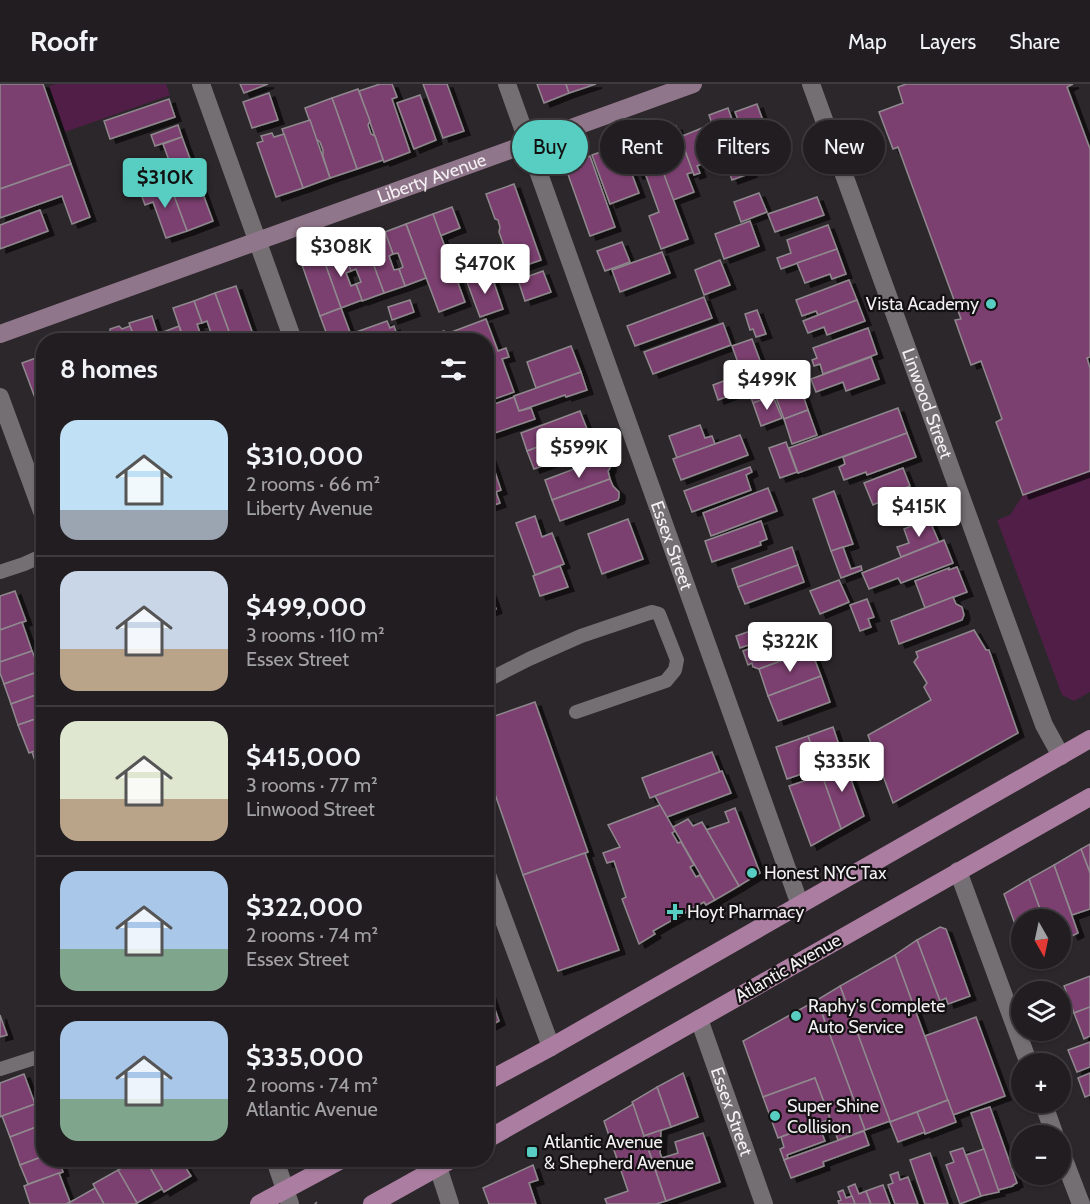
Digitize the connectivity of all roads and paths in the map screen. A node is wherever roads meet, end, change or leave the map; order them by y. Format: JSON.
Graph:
{"nodes":[{"id":1,"x":201,"y":84,"type":"edge"},
{"id":2,"x":507,"y":84,"type":"edge"},
{"id":3,"x":693,"y":84,"type":"edge"},
{"id":4,"x":812,"y":84,"type":"edge"},
{"id":5,"x":520,"y":120,"type":"edge"},
{"id":6,"x":588,"y":122,"type":"edge"},
{"id":7,"x":512,"y":149,"type":"edge"},
{"id":8,"x":540,"y":174,"type":"edge"},
{"id":9,"x":257,"y":242,"type":"junction"},
{"id":10,"x":290,"y":333,"type":"edge"},
{"id":11,"x":0,"y":334,"type":"edge"},
{"id":12,"x":0,"y":397,"type":"edge"},
{"id":13,"x":36,"y":496,"type":"edge"},
{"id":14,"x":36,"y":559,"type":"edge"},
{"id":15,"x":0,"y":572,"type":"edge"},
{"id":16,"x":494,"y":677,"type":"edge"},
{"id":17,"x":576,"y":712,"type":"dead end"},
{"id":18,"x":1090,"y":739,"type":"edge"},
{"id":19,"x":1060,"y":756,"type":"junction"},
{"id":20,"x":1090,"y":796,"type":"edge"},
{"id":21,"x":958,"y":871,"type":"junction"},
{"id":22,"x":494,"y":894,"type":"edge"},
{"id":23,"x":800,"y":905,"type":"junction"},
{"id":24,"x":699,"y":1019,"type":"junction"},
{"id":25,"x":551,"y":1047,"type":"junction"},
{"id":26,"x":1025,"y":1053,"type":"edge"},
{"id":27,"x":36,"y":1058,"type":"edge"},
{"id":28,"x":0,"y":1069,"type":"edge"},
{"id":29,"x":494,"y":1078,"type":"edge"},
{"id":30,"x":494,"y":1135,"type":"edge"},
{"id":31,"x":277,"y":1167,"type":"edge"},
{"id":32,"x":331,"y":1167,"type":"edge"},
{"id":33,"x":438,"y":1167,"type":"edge"},
{"id":34,"x":445,"y":1167,"type":"edge"},
{"id":35,"x":1071,"y":1181,"type":"edge"},
{"id":36,"x":288,"y":1197,"type":"edge"},
{"id":37,"x":260,"y":1204,"type":"edge"},
{"id":38,"x":372,"y":1204,"type":"edge"},
{"id":39,"x":450,"y":1204,"type":"edge"},
{"id":40,"x":764,"y":1204,"type":"edge"},
{"id":41,"x":1079,"y":1204,"type":"edge"}],
"edges":[{"from":1,"to":9,"type":"street"},
{"from":2,"to":5,"type":"street","name":"Essex Street"},
{"from":3,"to":6,"type":"street","name":"Liberty Avenue"},
{"from":4,"to":19,"type":"street","name":"Linwood Street"},
{"from":7,"to":9,"type":"street","name":"Liberty Avenue"},
{"from":8,"to":23,"type":"street","name":"Essex Street"},
{"from":9,"to":10,"type":"street"},
{"from":9,"to":11,"type":"street","name":"Liberty Avenue"},
{"from":12,"to":13,"type":"street"},
{"from":14,"to":15,"type":"lane"},
{"from":16,"to":17,"type":"lane"},
{"from":18,"to":19,"type":"main road"},
{"from":19,"to":23,"type":"main road"},
{"from":20,"to":21,"type":"main road","name":"Atlantic Avenue"},
{"from":21,"to":24,"type":"main road","name":"Atlantic Avenue"},
{"from":21,"to":26,"type":"street"},
{"from":22,"to":25,"type":"street"},
{"from":23,"to":25,"type":"main road"},
{"from":24,"to":30,"type":"main road","name":"Atlantic Avenue"},
{"from":24,"to":40,"type":"street","name":"Essex Street"},
{"from":25,"to":29,"type":"main road"},
{"from":27,"to":28,"type":"lane"},
{"from":31,"to":36,"type":"street"},
{"from":32,"to":36,"type":"main road"},
{"from":33,"to":38,"type":"main road"},
{"from":34,"to":39,"type":"street"},
{"from":35,"to":41,"type":"street"},
{"from":36,"to":37,"type":"main road"}]}
